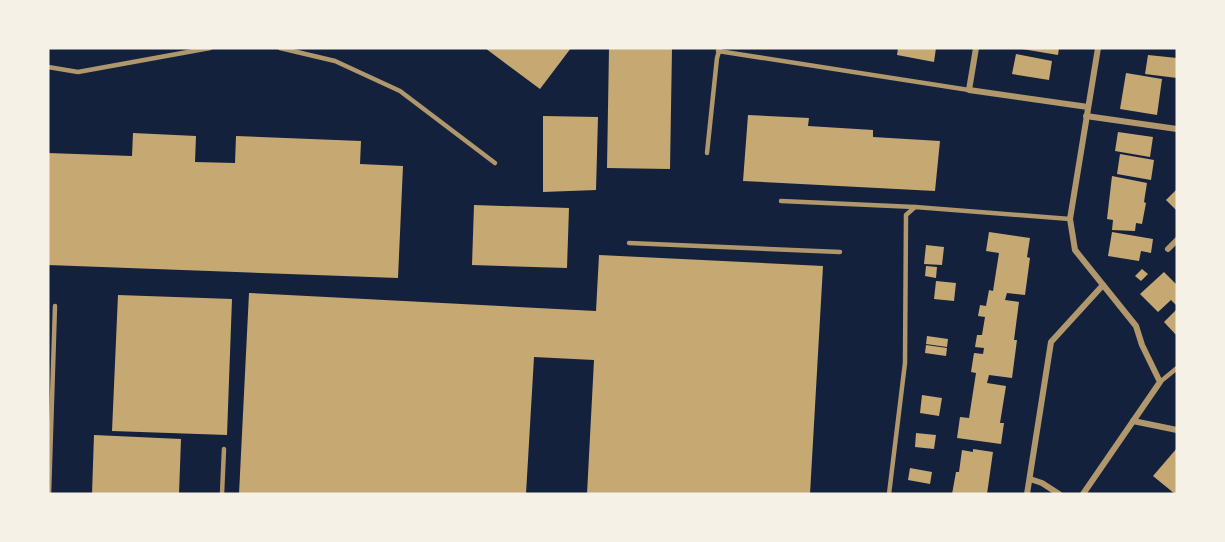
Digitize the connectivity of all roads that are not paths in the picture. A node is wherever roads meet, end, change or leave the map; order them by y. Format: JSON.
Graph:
{"nodes":[{"id":1,"x":210,"y":48,"type":"edge"},
{"id":2,"x":280,"y":48,"type":"edge"},
{"id":3,"x":976,"y":48,"type":"edge"},
{"id":4,"x":1098,"y":48,"type":"edge"},
{"id":5,"x":719,"y":50,"type":"edge"},
{"id":6,"x":48,"y":67,"type":"edge"},
{"id":7,"x":969,"y":90,"type":"junction"},
{"id":8,"x":1088,"y":108,"type":"junction"},
{"id":9,"x":1086,"y":116,"type":"junction"},
{"id":10,"x":1177,"y":129,"type":"edge"},
{"id":11,"x":707,"y":153,"type":"dead end"},
{"id":12,"x":495,"y":163,"type":"dead end"},
{"id":13,"x":781,"y":201,"type":"dead end"},
{"id":14,"x":915,"y":207,"type":"junction"},
{"id":15,"x":1070,"y":219,"type":"junction"},
{"id":16,"x":1177,"y":240,"type":"edge"},
{"id":17,"x":629,"y":243,"type":"dead end"},
{"id":18,"x":1168,"y":249,"type":"dead end"},
{"id":19,"x":840,"y":252,"type":"dead end"},
{"id":20,"x":1103,"y":285,"type":"junction"},
{"id":21,"x":55,"y":306,"type":"dead end"},
{"id":22,"x":1177,"y":368,"type":"edge"},
{"id":23,"x":1160,"y":382,"type":"junction"},
{"id":24,"x":1133,"y":421,"type":"junction"},
{"id":25,"x":1177,"y":430,"type":"edge"},
{"id":26,"x":224,"y":449,"type":"dead end"},
{"id":27,"x":1030,"y":479,"type":"junction"},
{"id":28,"x":49,"y":494,"type":"edge"},
{"id":29,"x":222,"y":494,"type":"edge"},
{"id":30,"x":889,"y":494,"type":"edge"},
{"id":31,"x":1027,"y":494,"type":"edge"},
{"id":32,"x":1059,"y":494,"type":"edge"},
{"id":33,"x":1083,"y":494,"type":"edge"}],
"edges":[{"from":1,"to":6,"type":"lane"},
{"from":2,"to":12,"type":"lane"},
{"from":3,"to":7,"type":"street"},
{"from":4,"to":8,"type":"street"},
{"from":5,"to":7,"type":"lane"},
{"from":5,"to":11,"type":"lane"},
{"from":7,"to":8,"type":"street"},
{"from":8,"to":9,"type":"street"},
{"from":9,"to":10,"type":"street"},
{"from":9,"to":15,"type":"street"},
{"from":13,"to":14,"type":"lane"},
{"from":14,"to":15,"type":"lane"},
{"from":14,"to":30,"type":"lane"},
{"from":15,"to":20,"type":"street"},
{"from":16,"to":18,"type":"street"},
{"from":17,"to":19,"type":"lane"},
{"from":20,"to":23,"type":"street"},
{"from":20,"to":27,"type":"street"},
{"from":21,"to":28,"type":"lane"},
{"from":22,"to":23,"type":"lane"},
{"from":23,"to":24,"type":"street"},
{"from":24,"to":25,"type":"street"},
{"from":24,"to":33,"type":"street"},
{"from":26,"to":29,"type":"lane"},
{"from":27,"to":31,"type":"street"},
{"from":27,"to":32,"type":"street"}]}
